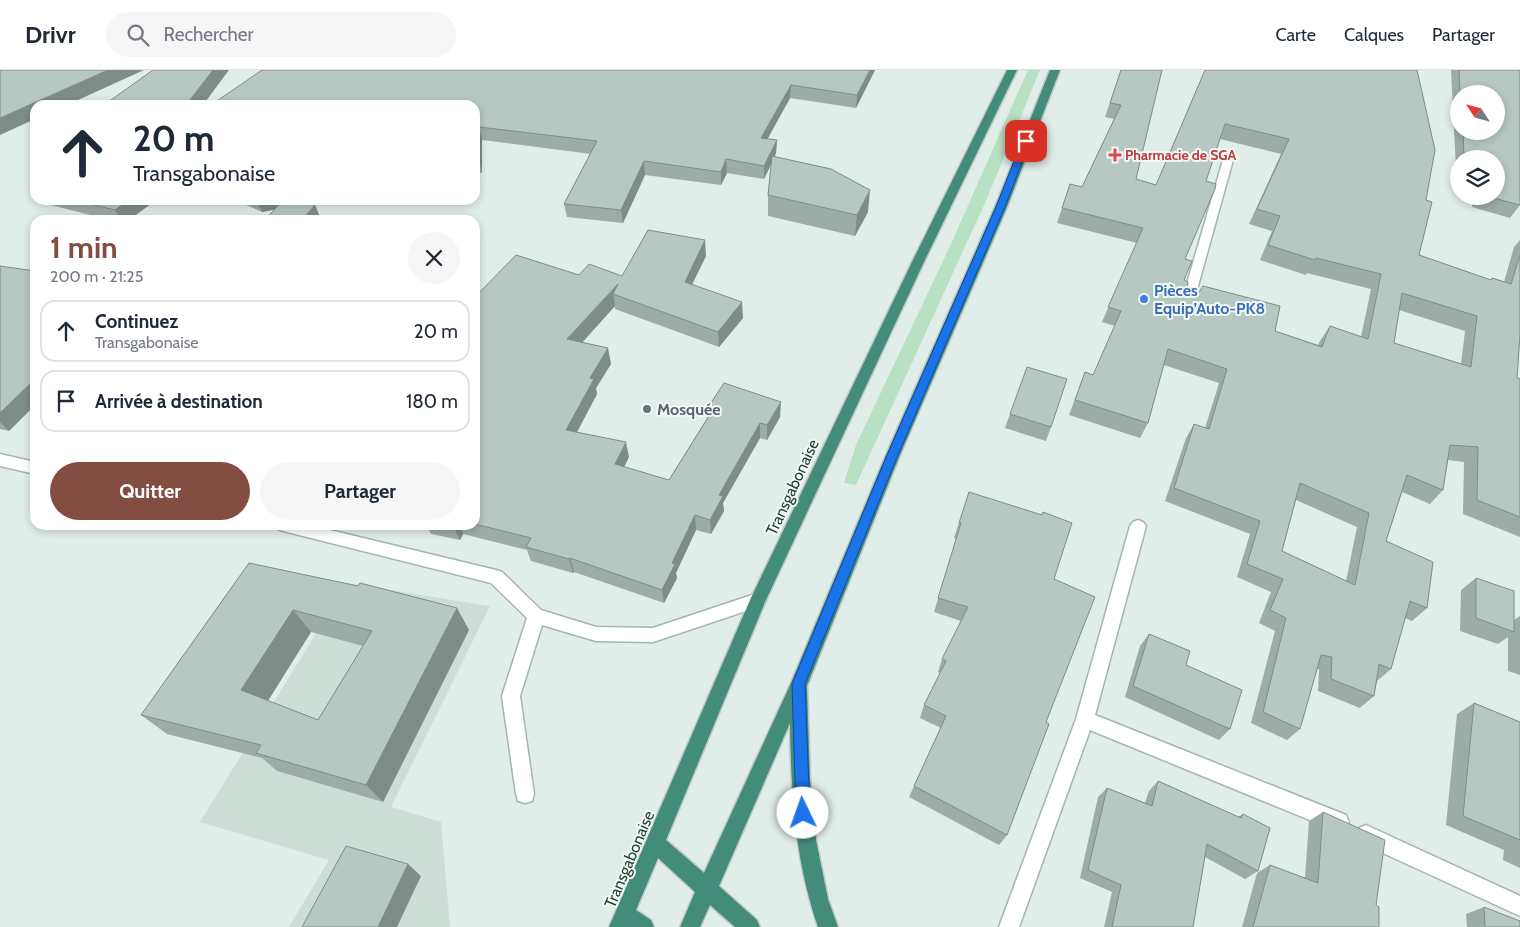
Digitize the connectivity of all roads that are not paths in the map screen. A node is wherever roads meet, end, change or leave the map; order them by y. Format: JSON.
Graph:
{"nodes":[{"id":1,"x":1012,"y":70,"type":"edge"},
{"id":2,"x":1056,"y":70,"type":"edge"},
{"id":3,"x":1228,"y":160,"type":"dead end"},
{"id":4,"x":1187,"y":304,"type":"edge"},
{"id":5,"x":0,"y":460,"type":"edge"},
{"id":6,"x":30,"y":467,"type":"edge"},
{"id":7,"x":1138,"y":526,"type":"dead end"},
{"id":8,"x":303,"y":530,"type":"edge"},
{"id":9,"x":758,"y":600,"type":"junction"},
{"id":10,"x":536,"y":616,"type":"junction"},
{"id":11,"x":799,"y":684,"type":"junction"},
{"id":12,"x":1085,"y":719,"type":"junction"},
{"id":13,"x":525,"y":794,"type":"dead end"},
{"id":14,"x":655,"y":843,"type":"junction"},
{"id":15,"x":706,"y":889,"type":"junction"},
{"id":16,"x":1520,"y":906,"type":"edge"},
{"id":17,"x":621,"y":921,"type":"edge"},
{"id":18,"x":644,"y":927,"type":"edge"},
{"id":19,"x":690,"y":927,"type":"edge"},
{"id":20,"x":750,"y":927,"type":"edge"},
{"id":21,"x":828,"y":927,"type":"edge"},
{"id":22,"x":1009,"y":927,"type":"edge"}],
"edges":[{"from":1,"to":9,"type":"highway","name":"Transgabonaise"},
{"from":2,"to":11,"type":"highway"},
{"from":3,"to":4,"type":"street"},
{"from":5,"to":6,"type":"street"},
{"from":7,"to":12,"type":"street"},
{"from":8,"to":10,"type":"street"},
{"from":9,"to":10,"type":"street"},
{"from":9,"to":14,"type":"highway","name":"Transgabonaise"},
{"from":10,"to":13,"type":"street"},
{"from":11,"to":15,"type":"highway"},
{"from":11,"to":21,"type":"highway"},
{"from":12,"to":16,"type":"street"},
{"from":12,"to":22,"type":"street"},
{"from":14,"to":15,"type":"highway"},
{"from":14,"to":17,"type":"highway","name":"Transgabonaise"},
{"from":15,"to":19,"type":"highway"},
{"from":15,"to":20,"type":"highway"},
{"from":17,"to":18,"type":"highway"}]}
